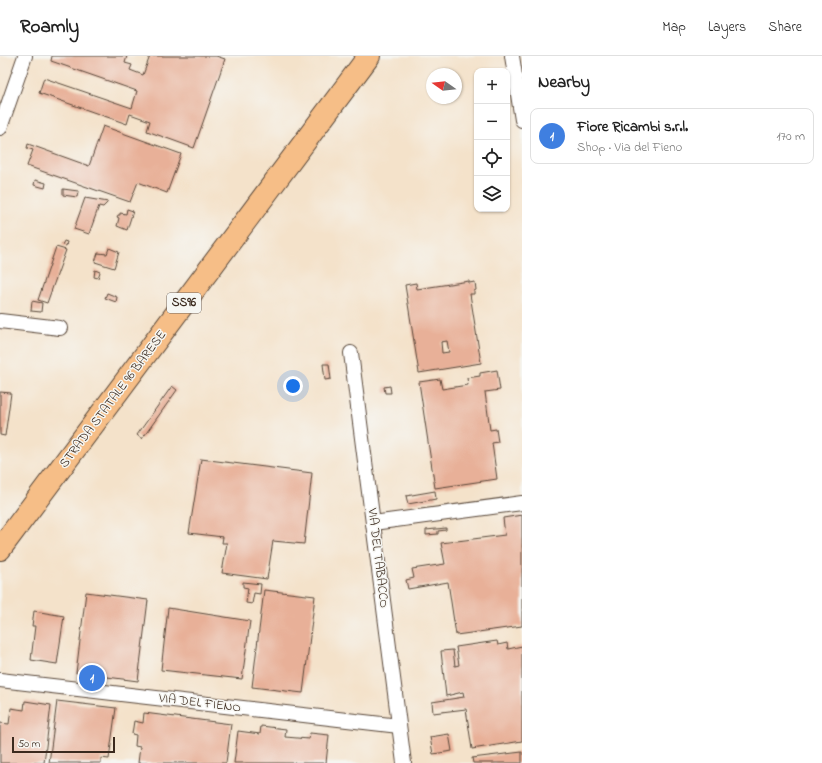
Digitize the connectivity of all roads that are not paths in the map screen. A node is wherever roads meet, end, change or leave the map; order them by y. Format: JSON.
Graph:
{"nodes":[{"id":1,"x":25,"y":56,"type":"edge"},
{"id":2,"x":369,"y":56,"type":"edge"},
{"id":3,"x":512,"y":56,"type":"edge"},
{"id":4,"x":522,"y":120,"type":"edge"},
{"id":5,"x":0,"y":128,"type":"edge"},
{"id":6,"x":0,"y":321,"type":"edge"},
{"id":7,"x":60,"y":328,"type":"dead end"},
{"id":8,"x":351,"y":353,"type":"dead end"},
{"id":9,"x":522,"y":502,"type":"edge"},
{"id":10,"x":373,"y":523,"type":"junction"},
{"id":11,"x":0,"y":549,"type":"edge"},
{"id":12,"x":0,"y":680,"type":"edge"},
{"id":13,"x":399,"y":726,"type":"junction"},
{"id":14,"x":404,"y":763,"type":"edge"}],
"edges":[{"from":1,"to":5,"type":"street"},
{"from":2,"to":11,"type":"main road","name":"STRADA STATALE 96 BARESE","number":"SS96"},
{"from":3,"to":4,"type":"street"},
{"from":6,"to":7,"type":"street"},
{"from":8,"to":10,"type":"street","name":"VIA DEL TABACCO"},
{"from":9,"to":10,"type":"street"},
{"from":10,"to":13,"type":"street","name":"VIA DEL TABACCO"},
{"from":12,"to":13,"type":"street","name":"VIA DEL FIENO"},
{"from":13,"to":14,"type":"street","name":"VIA DEL TABACCO"}]}
